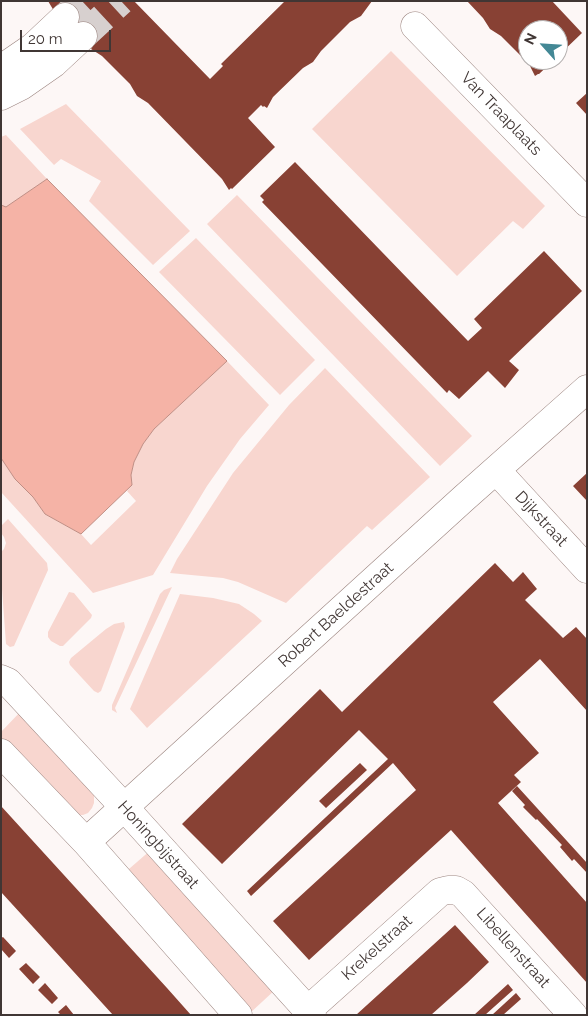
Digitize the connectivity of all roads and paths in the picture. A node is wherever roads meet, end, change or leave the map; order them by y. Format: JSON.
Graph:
{"nodes":[{"id":1,"x":415,"y":26,"type":"dead end"},
{"id":2,"x":1,"y":69,"type":"edge"},
{"id":3,"x":1,"y":96,"type":"edge"},
{"id":4,"x":587,"y":203,"type":"edge"},
{"id":5,"x":587,"y":389,"type":"edge"},
{"id":6,"x":496,"y":470,"type":"junction"},
{"id":7,"x":587,"y":569,"type":"edge"},
{"id":8,"x":1,"y":679,"type":"edge"},
{"id":9,"x":1,"y":752,"type":"edge"},
{"id":10,"x":124,"y":807,"type":"junction"},
{"id":11,"x":86,"y":842,"type":"junction"},
{"id":12,"x":448,"y":890,"type":"joint"},
{"id":13,"x":310,"y":1012,"type":"edge"},
{"id":14,"x":238,"y":1015,"type":"edge"},
{"id":15,"x":573,"y":1015,"type":"edge"}],
"edges":[{"from":1,"to":4,"type":"street","name":"Van Traaplaats"},
{"from":2,"to":3,"type":"street"},
{"from":5,"to":6,"type":"street","name":"Robert Baeldestraat"},
{"from":6,"to":7,"type":"street","name":"Dijkstraat"},
{"from":6,"to":10,"type":"street","name":"Robert Baeldestraat"},
{"from":8,"to":10,"type":"street","name":"Honingbijstraat"},
{"from":9,"to":11,"type":"street"},
{"from":10,"to":11,"type":"street","name":"Robert Baeldestraat"},
{"from":10,"to":13,"type":"street","name":"Honingbijstraat"},
{"from":11,"to":14,"type":"street"},
{"from":12,"to":13,"type":"street","name":"Krekelstraat"},
{"from":12,"to":15,"type":"street","name":"Libellenstraat"}]}
